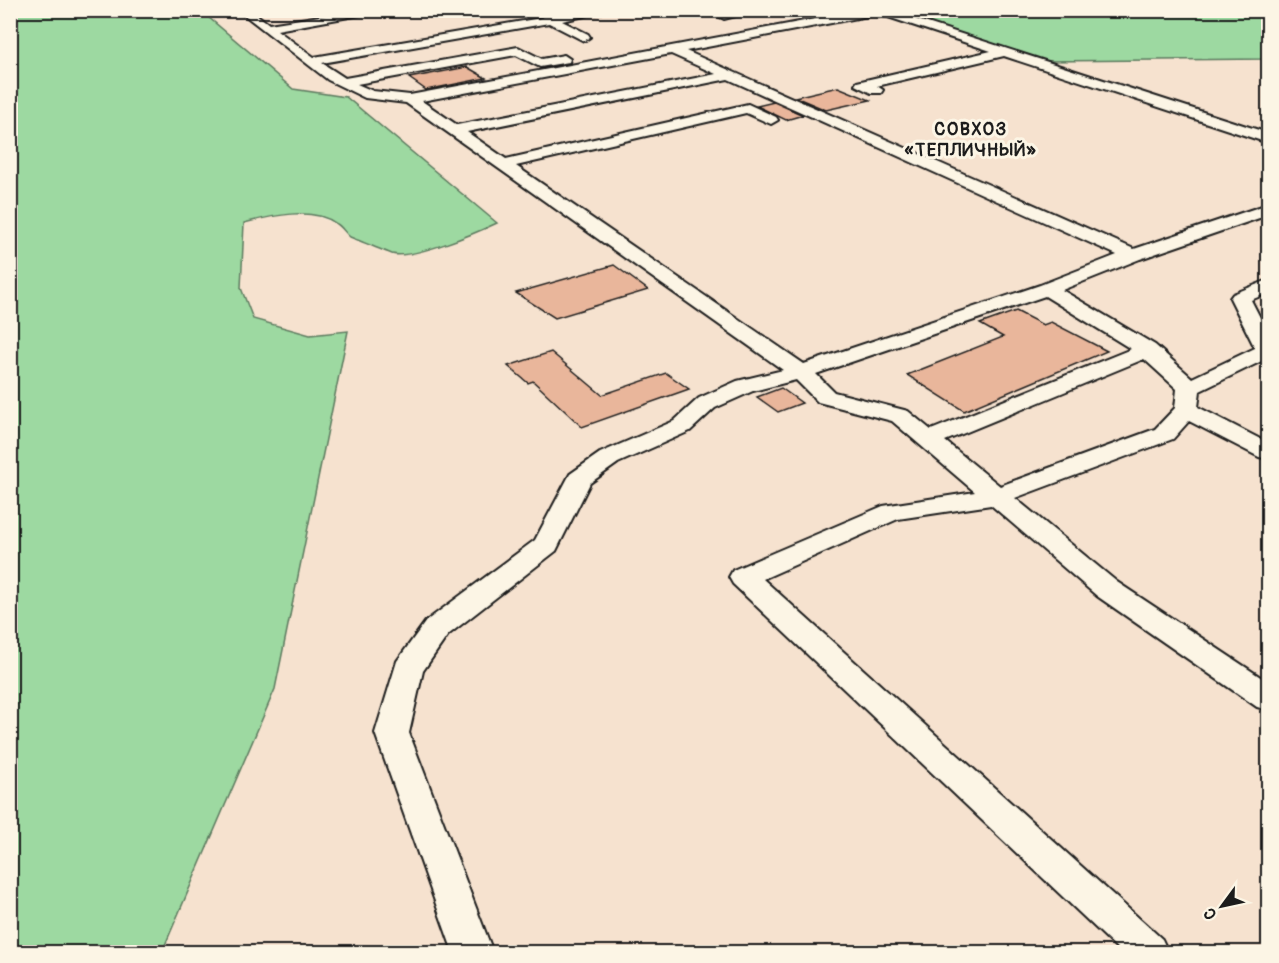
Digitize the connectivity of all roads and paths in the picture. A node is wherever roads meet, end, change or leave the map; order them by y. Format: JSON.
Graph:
{"nodes":[{"id":1,"x":243,"y":10,"type":"edge"},
{"id":2,"x":383,"y":10,"type":"edge"},
{"id":3,"x":531,"y":10,"type":"edge"},
{"id":4,"x":607,"y":10,"type":"edge"},
{"id":5,"x":754,"y":10,"type":"edge"},
{"id":6,"x":825,"y":11,"type":"edge"},
{"id":7,"x":774,"y":15,"type":"edge"},
{"id":8,"x":724,"y":16,"type":"dead end"},
{"id":9,"x":843,"y":17,"type":"junction"},
{"id":10,"x":551,"y":20,"type":"junction"},
{"id":11,"x":267,"y":28,"type":"junction"},
{"id":12,"x":584,"y":37,"type":"dead end"},
{"id":13,"x":674,"y":50,"type":"junction"},
{"id":14,"x":1005,"y":52,"type":"junction"},
{"id":15,"x":310,"y":61,"type":"junction"},
{"id":16,"x":730,"y":75,"type":"junction"},
{"id":17,"x":344,"y":82,"type":"junction"},
{"id":18,"x":876,"y":90,"type":"dead end"},
{"id":19,"x":410,"y":99,"type":"junction"},
{"id":20,"x":771,"y":120,"type":"dead end"},
{"id":21,"x":454,"y":130,"type":"junction"},
{"id":22,"x":1269,"y":138,"type":"edge"},
{"id":23,"x":504,"y":164,"type":"junction"},
{"id":24,"x":1269,"y":209,"type":"edge"},
{"id":25,"x":1133,"y":255,"type":"junction"},
{"id":26,"x":1269,"y":286,"type":"edge"},
{"id":27,"x":1047,"y":290,"type":"junction"},
{"id":28,"x":1147,"y":350,"type":"junction"},
{"id":29,"x":1268,"y":350,"type":"edge"},
{"id":30,"x":801,"y":372,"type":"junction"},
{"id":31,"x":1188,"y":399,"type":"junction"},
{"id":32,"x":930,"y":439,"type":"junction"},
{"id":33,"x":1269,"y":452,"type":"edge"},
{"id":34,"x":994,"y":497,"type":"junction"},
{"id":35,"x":1269,"y":698,"type":"edge"},
{"id":36,"x":473,"y":952,"type":"edge"},
{"id":37,"x":1148,"y":952,"type":"edge"}],
"edges":[{"from":1,"to":11,"type":"lane"},
{"from":2,"to":11,"type":"lane"},
{"from":3,"to":10,"type":"lane"},
{"from":4,"to":10,"type":"lane"},
{"from":5,"to":8,"type":"lane"},
{"from":6,"to":7,"type":"lane"},
{"from":6,"to":9,"type":"lane"},
{"from":7,"to":17,"type":"lane"},
{"from":9,"to":13,"type":"lane"},
{"from":9,"to":14,"type":"lane"},
{"from":10,"to":12,"type":"lane"},
{"from":10,"to":15,"type":"lane"},
{"from":11,"to":15,"type":"lane"},
{"from":13,"to":16,"type":"lane"},
{"from":13,"to":19,"type":"lane"},
{"from":14,"to":18,"type":"lane"},
{"from":14,"to":22,"type":"lane"},
{"from":15,"to":17,"type":"lane"},
{"from":16,"to":21,"type":"lane"},
{"from":16,"to":25,"type":"lane"},
{"from":17,"to":19,"type":"lane"},
{"from":19,"to":21,"type":"lane"},
{"from":20,"to":23,"type":"lane"},
{"from":21,"to":23,"type":"lane"},
{"from":23,"to":30,"type":"lane"},
{"from":24,"to":25,"type":"lane"},
{"from":25,"to":27,"type":"lane"},
{"from":26,"to":29,"type":"lane"},
{"from":27,"to":28,"type":"lane"},
{"from":27,"to":30,"type":"lane"},
{"from":28,"to":31,"type":"lane"},
{"from":28,"to":32,"type":"lane"},
{"from":29,"to":31,"type":"lane"},
{"from":30,"to":32,"type":"lane"},
{"from":30,"to":36,"type":"lane"},
{"from":31,"to":33,"type":"lane"},
{"from":31,"to":34,"type":"lane"},
{"from":32,"to":34,"type":"lane"},
{"from":34,"to":35,"type":"lane"},
{"from":34,"to":37,"type":"lane"}]}
